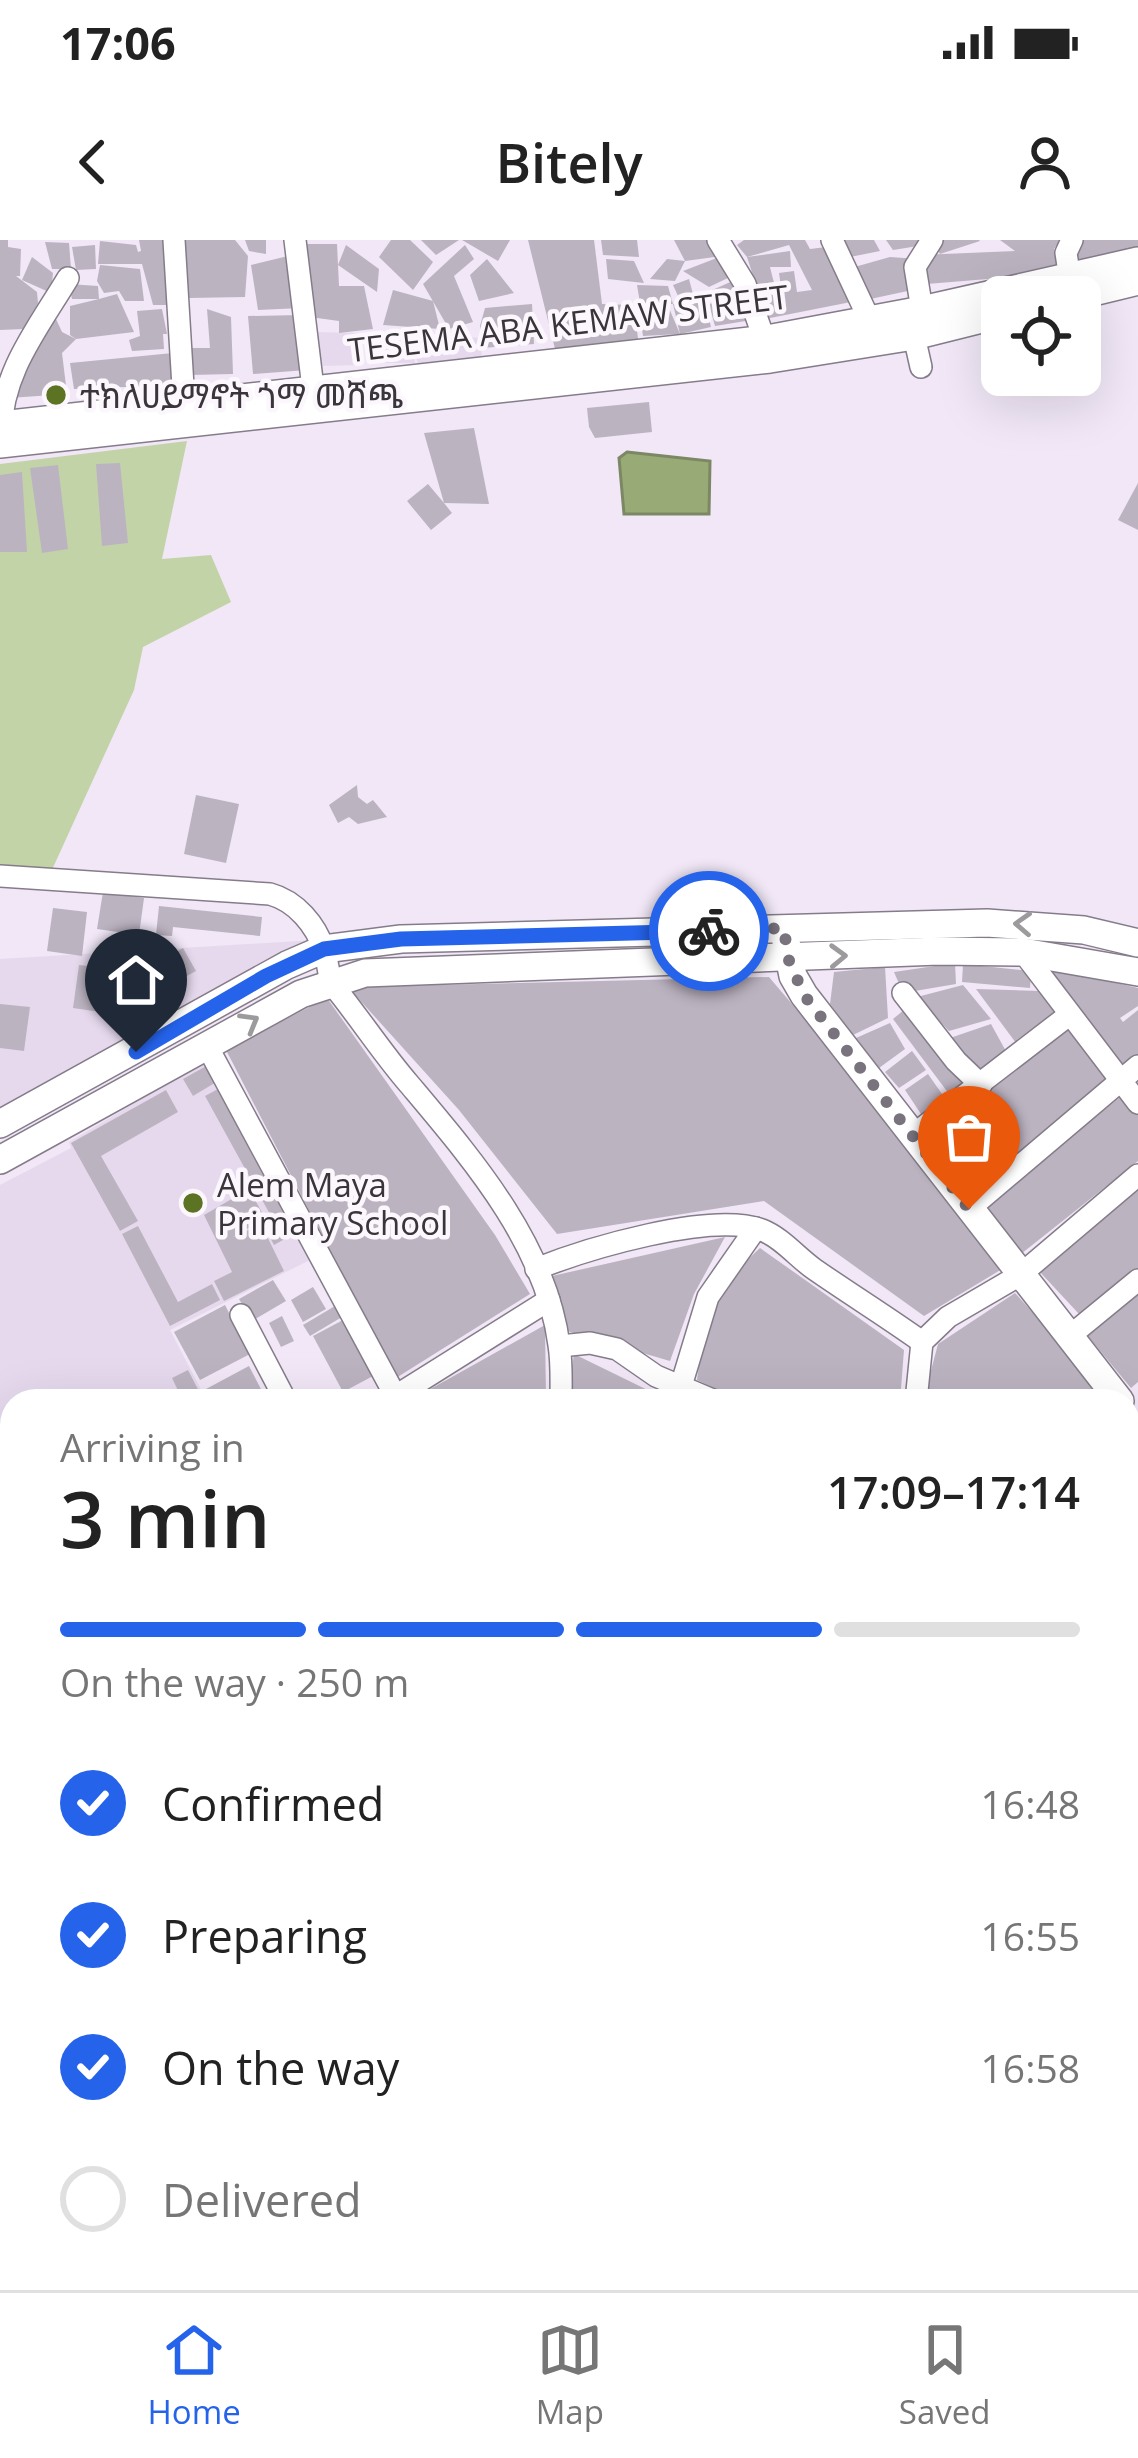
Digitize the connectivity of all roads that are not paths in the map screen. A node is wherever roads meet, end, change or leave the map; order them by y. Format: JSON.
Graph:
{"nodes":[{"id":1,"x":174,"y":240,"type":"edge"},
{"id":2,"x":295,"y":240,"type":"edge"},
{"id":3,"x":718,"y":240,"type":"edge"},
{"id":4,"x":832,"y":240,"type":"edge"},
{"id":5,"x":932,"y":240,"type":"edge"},
{"id":6,"x":1072,"y":240,"type":"edge"},
{"id":7,"x":1138,"y":261,"type":"edge"},
{"id":8,"x":1069,"y":276,"type":"edge"},
{"id":9,"x":1099,"y":276,"type":"edge"},
{"id":10,"x":68,"y":278,"type":"dead end"},
{"id":11,"x":1138,"y":281,"type":"edge"},
{"id":12,"x":1101,"y":284,"type":"edge"},
{"id":13,"x":981,"y":308,"type":"edge"},
{"id":14,"x":981,"y":316,"type":"edge"},
{"id":15,"x":870,"y":321,"type":"junction"},
{"id":16,"x":918,"y":323,"type":"junction"},
{"id":17,"x":769,"y":349,"type":"junction"},
{"id":18,"x":921,"y":367,"type":"dead end"},
{"id":19,"x":314,"y":388,"type":"junction"},
{"id":20,"x":184,"y":411,"type":"junction"},
{"id":21,"x":1,"y":425,"type":"edge"},
{"id":22,"x":1,"y":444,"type":"edge"},
{"id":23,"x":0,"y":876,"type":"edge"},
{"id":24,"x":784,"y":928,"type":"junction"},
{"id":25,"x":401,"y":939,"type":"junction"},
{"id":26,"x":1138,"y":943,"type":"edge"},
{"id":27,"x":324,"y":949,"type":"junction"},
{"id":28,"x":1023,"y":952,"type":"junction"},
{"id":29,"x":788,"y":958,"type":"junction"},
{"id":30,"x":406,"y":969,"type":"junction"},
{"id":31,"x":1138,"y":973,"type":"edge"},
{"id":32,"x":330,"y":981,"type":"junction"},
{"id":33,"x":903,"y":993,"type":"dead end"},
{"id":34,"x":1069,"y":1015,"type":"junction"},
{"id":35,"x":207,"y":1046,"type":"junction"},
{"id":36,"x":1138,"y":1066,"type":"edge"},
{"id":37,"x":1121,"y":1083,"type":"junction"},
{"id":38,"x":981,"y":1085,"type":"junction"},
{"id":39,"x":1138,"y":1103,"type":"edge"},
{"id":40,"x":6,"y":1120,"type":"edge"},
{"id":41,"x":913,"y":1135,"type":"junction"},
{"id":42,"x":12,"y":1154,"type":"edge"},
{"id":43,"x":1138,"y":1175,"type":"edge"},
{"id":44,"x":969,"y":1209,"type":"junction"},
{"id":45,"x":756,"y":1228,"type":"junction"},
{"id":46,"x":536,"y":1269,"type":"junction"},
{"id":47,"x":1021,"y":1275,"type":"junction"},
{"id":48,"x":1138,"y":1280,"type":"edge"},
{"id":49,"x":549,"y":1300,"type":"junction"},
{"id":50,"x":241,"y":1315,"type":"dead end"},
{"id":51,"x":1071,"y":1335,"type":"junction"},
{"id":52,"x":922,"y":1342,"type":"junction"},
{"id":53,"x":560,"y":1346,"type":"junction"},
{"id":54,"x":681,"y":1385,"type":"junction"},
{"id":55,"x":280,"y":1389,"type":"edge"},
{"id":56,"x":387,"y":1389,"type":"edge"},
{"id":57,"x":408,"y":1389,"type":"edge"},
{"id":58,"x":561,"y":1389,"type":"edge"},
{"id":59,"x":690,"y":1389,"type":"edge"},
{"id":60,"x":917,"y":1389,"type":"edge"},
{"id":61,"x":1113,"y":1389,"type":"edge"}],
"edges":[{"from":1,"to":20,"type":"street"},
{"from":2,"to":19,"type":"street"},
{"from":3,"to":17,"type":"street"},
{"from":4,"to":15,"type":"street"},
{"from":5,"to":16,"type":"street"},
{"from":6,"to":8,"type":"street"},
{"from":7,"to":9,"type":"main road","name":"TESEMA ABA KEMAW STREET"},
{"from":10,"to":21,"type":"street"},
{"from":11,"to":12,"type":"main road","name":"TESEMA ABA KEMAW STREET"},
{"from":13,"to":16,"type":"main road","name":"TESEMA ABA KEMAW STREET"},
{"from":14,"to":16,"type":"main road","name":"TESEMA ABA KEMAW STREET"},
{"from":15,"to":16,"type":"main road","name":"TESEMA ABA KEMAW STREET"},
{"from":15,"to":17,"type":"main road","name":"TESEMA ABA KEMAW STREET"},
{"from":16,"to":17,"type":"main road","name":"TESEMA ABA KEMAW STREET"},
{"from":16,"to":18,"type":"street"},
{"from":17,"to":19,"type":"main road","name":"TESEMA ABA KEMAW STREET"},
{"from":17,"to":20,"type":"main road","name":"TESEMA ABA KEMAW STREET"},
{"from":19,"to":20,"type":"main road","name":"TESEMA ABA KEMAW STREET"},
{"from":20,"to":21,"type":"main road","name":"TESEMA ABA KEMAW STREET"},
{"from":20,"to":22,"type":"main road","name":"TESEMA ABA KEMAW STREET"},
{"from":21,"to":22,"type":"street"},
{"from":23,"to":27,"type":"street"},
{"from":24,"to":25,"type":"main road"},
{"from":26,"to":24,"type":"main road","one_way":true},
{"from":24,"to":29,"type":"main road"},
{"from":25,"to":27,"type":"main road"},
{"from":25,"to":30,"type":"street"},
{"from":27,"to":32,"type":"street"},
{"from":27,"to":40,"type":"main road"},
{"from":29,"to":28,"type":"main road","one_way":true},
{"from":28,"to":31,"type":"main road"},
{"from":28,"to":34,"type":"street"},
{"from":29,"to":30,"type":"main road"},
{"from":29,"to":41,"type":"main road"},
{"from":30,"to":32,"type":"main road"},
{"from":35,"to":32,"type":"main road","one_way":true},
{"from":32,"to":46,"type":"street"},
{"from":33,"to":38,"type":"street"},
{"from":34,"to":37,"type":"street"},
{"from":34,"to":38,"type":"street"},
{"from":35,"to":42,"type":"main road"},
{"from":35,"to":56,"type":"street"},
{"from":36,"to":37,"type":"street"},
{"from":37,"to":39,"type":"street"},
{"from":37,"to":44,"type":"street"},
{"from":38,"to":41,"type":"street"},
{"from":40,"to":42,"type":"main road"},
{"from":41,"to":44,"type":"main road"},
{"from":43,"to":47,"type":"street"},
{"from":44,"to":47,"type":"main road"},
{"from":45,"to":46,"type":"street"},
{"from":45,"to":52,"type":"street"},
{"from":45,"to":54,"type":"street"},
{"from":46,"to":49,"type":"street"},
{"from":47,"to":51,"type":"main road"},
{"from":47,"to":52,"type":"street"},
{"from":48,"to":51,"type":"street"},
{"from":49,"to":53,"type":"street"},
{"from":49,"to":57,"type":"street"},
{"from":50,"to":55,"type":"street"},
{"from":51,"to":61,"type":"main road"},
{"from":52,"to":60,"type":"street"},
{"from":53,"to":54,"type":"street"},
{"from":53,"to":58,"type":"street"},
{"from":54,"to":59,"type":"street"}]}
